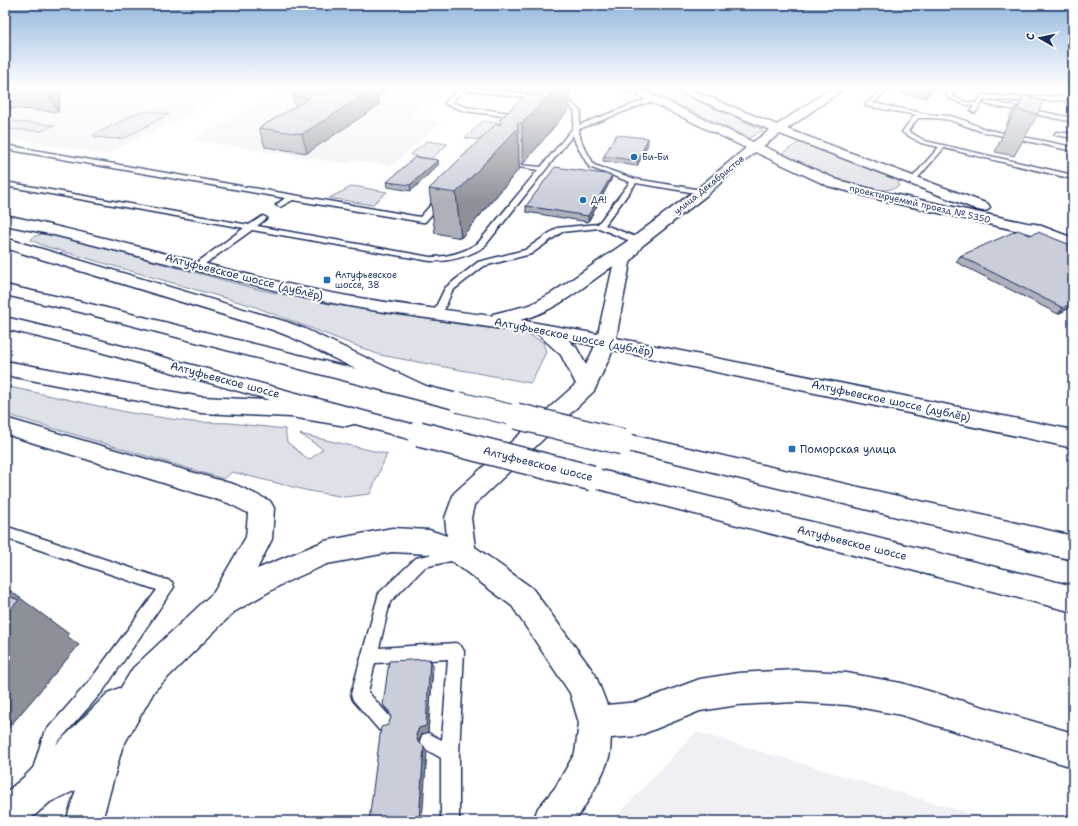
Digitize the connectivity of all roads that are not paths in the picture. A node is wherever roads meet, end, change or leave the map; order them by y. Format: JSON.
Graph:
{"nodes":[{"id":1,"x":580,"y":127,"type":"edge"},
{"id":2,"x":711,"y":127,"type":"edge"},
{"id":3,"x":768,"y":127,"type":"edge"},
{"id":4,"x":785,"y":127,"type":"edge"},
{"id":5,"x":909,"y":127,"type":"edge"},
{"id":6,"x":973,"y":127,"type":"edge"},
{"id":7,"x":576,"y":128,"type":"junction"},
{"id":8,"x":780,"y":130,"type":"junction"},
{"id":9,"x":1058,"y":134,"type":"dead end"},
{"id":10,"x":1073,"y":136,"type":"edge"},
{"id":11,"x":943,"y":146,"type":"junction"},
{"id":12,"x":5,"y":147,"type":"edge"},
{"id":13,"x":754,"y":147,"type":"junction"},
{"id":14,"x":1073,"y":149,"type":"edge"},
{"id":15,"x":521,"y":166,"type":"dead end"},
{"id":16,"x":543,"y":169,"type":"junction"},
{"id":17,"x":888,"y":170,"type":"junction"},
{"id":18,"x":1073,"y":177,"type":"edge"},
{"id":19,"x":913,"y":180,"type":"junction"},
{"id":20,"x":634,"y":182,"type":"junction"},
{"id":21,"x":5,"y":184,"type":"edge"},
{"id":22,"x":851,"y":188,"type":"junction"},
{"id":23,"x":448,"y":192,"type":"edge"},
{"id":24,"x":702,"y":192,"type":"junction"},
{"id":25,"x":292,"y":197,"type":"junction"},
{"id":26,"x":280,"y":206,"type":"dead end"},
{"id":27,"x":263,"y":218,"type":"dead end"},
{"id":28,"x":5,"y":220,"type":"edge"},
{"id":29,"x":600,"y":226,"type":"junction"},
{"id":30,"x":251,"y":227,"type":"junction"},
{"id":31,"x":5,"y":230,"type":"edge"},
{"id":32,"x":1045,"y":232,"type":"junction"},
{"id":33,"x":74,"y":235,"type":"junction"},
{"id":34,"x":5,"y":239,"type":"edge"},
{"id":35,"x":638,"y":241,"type":"junction"},
{"id":36,"x":5,"y":243,"type":"edge"},
{"id":37,"x":1073,"y":244,"type":"edge"},
{"id":38,"x":25,"y":249,"type":"junction"},
{"id":39,"x":198,"y":266,"type":"junction"},
{"id":40,"x":5,"y":290,"type":"edge"},
{"id":41,"x":437,"y":315,"type":"junction"},
{"id":42,"x":473,"y":319,"type":"junction"},
{"id":43,"x":5,"y":323,"type":"edge"},
{"id":44,"x":544,"y":329,"type":"junction"},
{"id":45,"x":606,"y":342,"type":"junction"},
{"id":46,"x":5,"y":368,"type":"edge"},
{"id":47,"x":587,"y":386,"type":"junction"},
{"id":48,"x":424,"y":394,"type":"junction"},
{"id":49,"x":386,"y":424,"type":"junction"},
{"id":50,"x":5,"y":426,"type":"edge"},
{"id":51,"x":1073,"y":439,"type":"edge"},
{"id":52,"x":5,"y":532,"type":"edge"},
{"id":53,"x":1073,"y":548,"type":"edge"},
{"id":54,"x":462,"y":553,"type":"junction"},
{"id":55,"x":1073,"y":599,"type":"edge"},
{"id":56,"x":224,"y":602,"type":"junction"},
{"id":57,"x":369,"y":656,"type":"junction"},
{"id":58,"x":144,"y":679,"type":"junction"},
{"id":59,"x":596,"y":723,"type":"junction"},
{"id":60,"x":385,"y":724,"type":"edge"},
{"id":61,"x":428,"y":741,"type":"dead end"},
{"id":62,"x":1073,"y":750,"type":"edge"},
{"id":63,"x":450,"y":753,"type":"junction"},
{"id":64,"x":101,"y":761,"type":"junction"},
{"id":65,"x":36,"y":791,"type":"junction"},
{"id":66,"x":5,"y":817,"type":"edge"},
{"id":67,"x":84,"y":821,"type":"edge"},
{"id":68,"x":450,"y":821,"type":"edge"},
{"id":69,"x":551,"y":821,"type":"edge"}],
"edges":[{"from":1,"to":7,"type":"lane"},
{"from":2,"to":13,"type":"main road","name":"проектируемый проезд № 5350"},
{"from":3,"to":8,"type":"main road","name":"проектируемый проезд № 5350"},
{"from":4,"to":8,"type":"main road","name":"улица Декабристов"},
{"from":5,"to":11,"type":"lane"},
{"from":6,"to":14,"type":"lane"},
{"from":7,"to":16,"type":"lane"},
{"from":7,"to":20,"type":"lane"},
{"from":8,"to":13,"type":"main road","name":"улица Декабристов"},
{"from":8,"to":17,"type":"main road","name":"проектируемый проезд № 5350"},
{"from":9,"to":10,"type":"lane"},
{"from":11,"to":18,"type":"lane"},
{"from":11,"to":19,"type":"lane"},
{"from":12,"to":25,"type":"lane"},
{"from":13,"to":22,"type":"main road","name":"проектируемый проезд № 5350"},
{"from":13,"to":24,"type":"main road","name":"улица Декабристов"},
{"from":15,"to":16,"type":"lane"},
{"from":16,"to":30,"type":"lane"},
{"from":17,"to":19,"type":"main road","name":"проектируемый проезд № 5350"},
{"from":17,"to":22,"type":"main road"},
{"from":19,"to":32,"type":"main road","name":"проектируемый проезд № 5350"},
{"from":20,"to":24,"type":"lane"},
{"from":20,"to":29,"type":"lane"},
{"from":21,"to":30,"type":"lane"},
{"from":22,"to":32,"type":"main road","name":"проектируемый проезд № 5350"},
{"from":23,"to":25,"type":"lane"},
{"from":24,"to":35,"type":"main road","name":"улица Декабристов"},
{"from":25,"to":26,"type":"lane"},
{"from":27,"to":30,"type":"lane"},
{"from":28,"to":33,"type":"main road","name":"Алтуфьевское шоссе (дублёр)"},
{"from":29,"to":35,"type":"lane"},
{"from":29,"to":41,"type":"lane"},
{"from":30,"to":39,"type":"lane"},
{"from":31,"to":33,"type":"main road"},
{"from":32,"to":37,"type":"main road","name":"проектируемый проезд № 5350"},
{"from":33,"to":39,"type":"main road","name":"Алтуфьевское шоссе (дублёр)"},
{"from":34,"to":38,"type":"main road"},
{"from":35,"to":42,"type":"main road","name":"улица Декабристов"},
{"from":35,"to":45,"type":"main road","name":"улица Декабристов"},
{"from":36,"to":38,"type":"main road"},
{"from":38,"to":48,"type":"main road"},
{"from":39,"to":41,"type":"main road","name":"Алтуфьевское шоссе (дублёр)"},
{"from":40,"to":48,"type":"main road"},
{"from":41,"to":42,"type":"main road","name":"Алтуфьевское шоссе (дублёр)"},
{"from":42,"to":44,"type":"main road","name":"Алтуфьевское шоссе (дублёр)"},
{"from":43,"to":49,"type":"main road","name":"Алтуфьевское шоссе"},
{"from":44,"to":45,"type":"main road","name":"Алтуфьевское шоссе (дублёр)"},
{"from":44,"to":47,"type":"main road"},
{"from":45,"to":47,"type":"main road","name":"улица Декабристов"},
{"from":45,"to":51,"type":"main road","name":"Алтуфьевское шоссе (дублёр)"},
{"from":46,"to":49,"type":"main road"},
{"from":47,"to":54,"type":"main road"},
{"from":48,"to":53,"type":"main road","bridge":true},
{"from":49,"to":55,"type":"main road","name":"Алтуфьевское шоссе","bridge":true},
{"from":50,"to":56,"type":"main road"},
{"from":52,"to":65,"type":"lane"},
{"from":54,"to":56,"type":"main road"},
{"from":54,"to":57,"type":"lane"},
{"from":54,"to":59,"type":"main road"},
{"from":56,"to":58,"type":"main road"},
{"from":57,"to":60,"type":"lane"},
{"from":57,"to":63,"type":"lane"},
{"from":58,"to":64,"type":"main road"},
{"from":58,"to":65,"type":"main road"},
{"from":59,"to":62,"type":"main road"},
{"from":59,"to":69,"type":"main road"},
{"from":61,"to":63,"type":"lane"},
{"from":63,"to":68,"type":"lane"},
{"from":64,"to":65,"type":"main road"},
{"from":64,"to":67,"type":"main road"},
{"from":65,"to":66,"type":"main road"}]}
